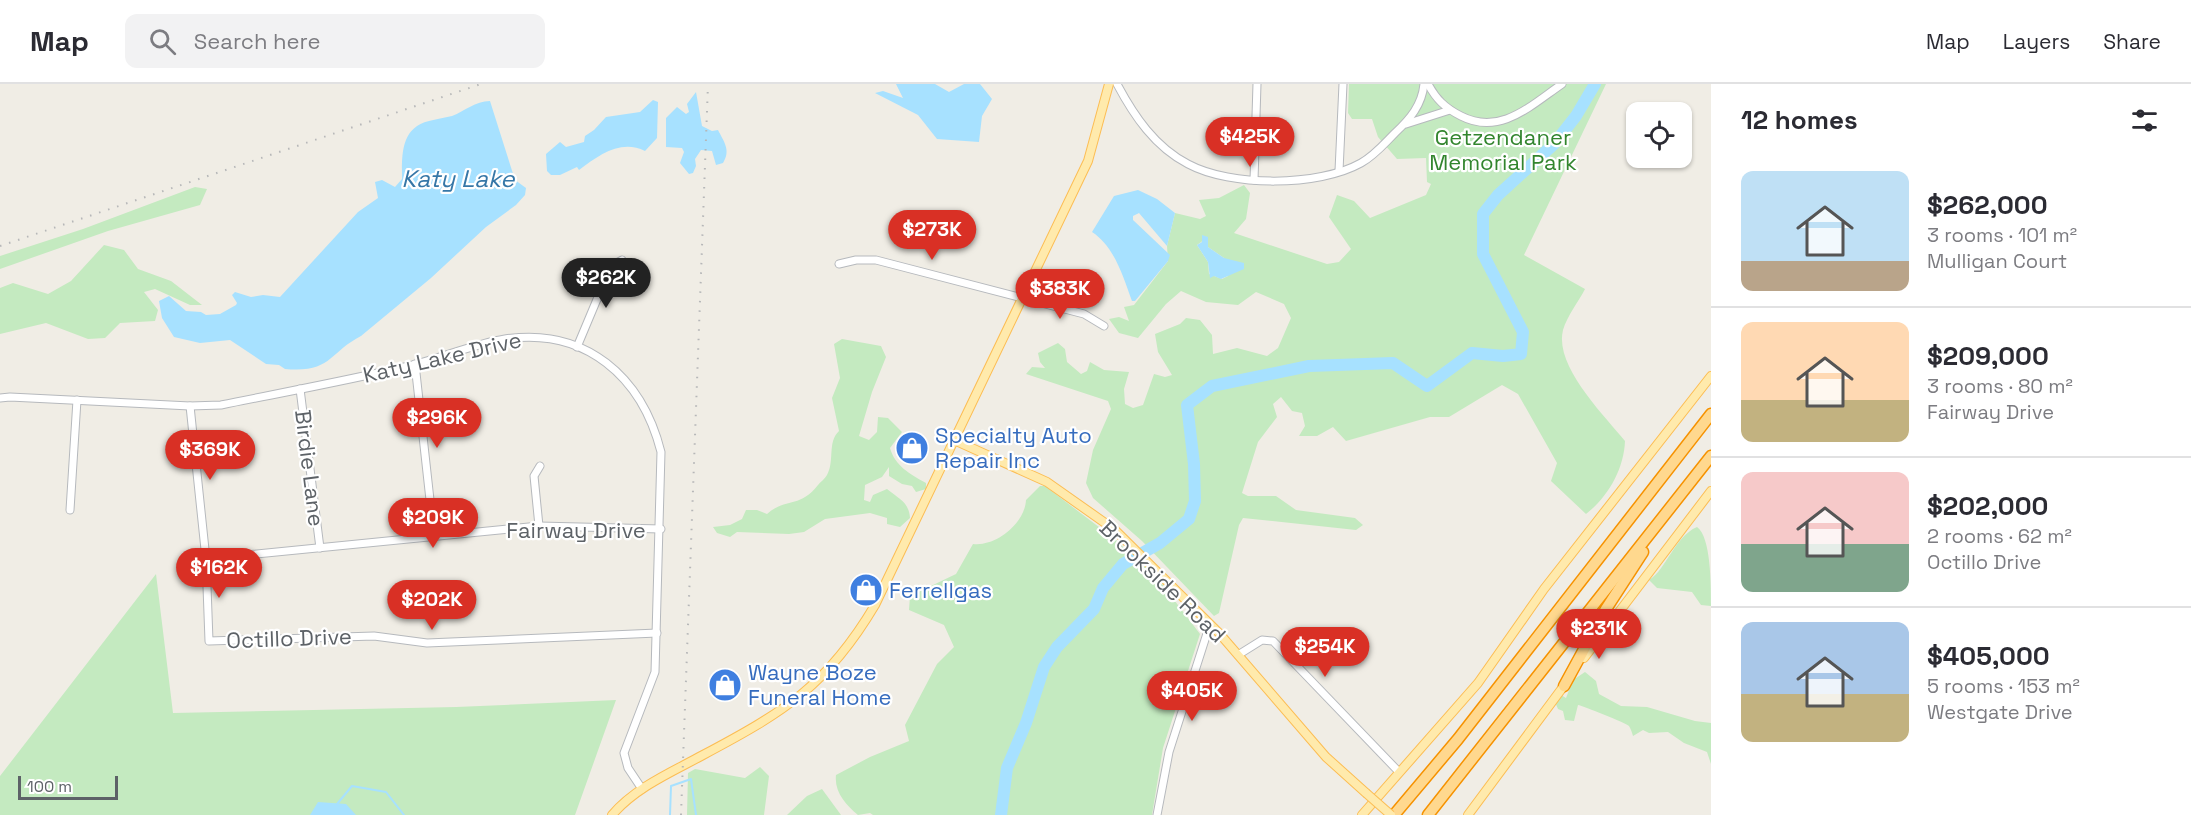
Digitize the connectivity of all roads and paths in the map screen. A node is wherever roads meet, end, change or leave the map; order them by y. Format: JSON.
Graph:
{"nodes":[{"id":1,"x":1109,"y":84,"type":"edge"},
{"id":2,"x":1117,"y":84,"type":"edge"},
{"id":3,"x":1257,"y":84,"type":"edge"},
{"id":4,"x":1343,"y":84,"type":"edge"},
{"id":5,"x":1426,"y":84,"type":"edge"},
{"id":6,"x":1562,"y":84,"type":"edge"},
{"id":7,"x":1450,"y":110,"type":"junction"},
{"id":8,"x":1403,"y":125,"type":"junction"},
{"id":9,"x":1339,"y":171,"type":"junction"},
{"id":10,"x":1254,"y":180,"type":"junction"},
{"id":11,"x":622,"y":260,"type":"dead end"},
{"id":12,"x":839,"y":264,"type":"dead end"},
{"id":13,"x":1024,"y":297,"type":"junction"},
{"id":14,"x":1104,"y":326,"type":"dead end"},
{"id":15,"x":577,"y":347,"type":"junction"},
{"id":16,"x":415,"y":364,"type":"junction"},
{"id":17,"x":1711,"y":376,"type":"edge"},
{"id":18,"x":300,"y":389,"type":"junction"},
{"id":19,"x":0,"y":398,"type":"edge"},
{"id":20,"x":77,"y":400,"type":"junction"},
{"id":21,"x":190,"y":406,"type":"junction"},
{"id":22,"x":1711,"y":414,"type":"edge"},
{"id":23,"x":954,"y":440,"type":"junction"},
{"id":24,"x":1711,"y":456,"type":"edge"},
{"id":25,"x":540,"y":466,"type":"dead end"},
{"id":26,"x":1711,"y":491,"type":"edge"},
{"id":27,"x":1671,"y":509,"type":"junction"},
{"id":28,"x":70,"y":510,"type":"dead end"},
{"id":29,"x":539,"y":526,"type":"junction"},
{"id":30,"x":661,"y":530,"type":"junction"},
{"id":31,"x":434,"y":536,"type":"junction"},
{"id":32,"x":320,"y":548,"type":"junction"},
{"id":33,"x":206,"y":559,"type":"junction"},
{"id":34,"x":1210,"y":624,"type":"junction"},
{"id":35,"x":657,"y":633,"type":"junction"},
{"id":36,"x":1238,"y":655,"type":"junction"},
{"id":37,"x":1564,"y":686,"type":"junction"},
{"id":38,"x":1399,"y":772,"type":"junction"},
{"id":39,"x":642,"y":789,"type":"junction"},
{"id":40,"x":612,"y":815,"type":"edge"},
{"id":41,"x":1157,"y":815,"type":"edge"},
{"id":42,"x":1362,"y":815,"type":"edge"},
{"id":43,"x":1393,"y":815,"type":"edge"},
{"id":44,"x":1428,"y":815,"type":"edge"},
{"id":45,"x":1468,"y":815,"type":"edge"}],
"edges":[{"from":1,"to":13,"type":"main road"},
{"from":2,"to":10,"type":"street"},
{"from":3,"to":10,"type":"street"},
{"from":4,"to":9,"type":"street"},
{"from":5,"to":7,"type":"street"},
{"from":5,"to":8,"type":"street"},
{"from":6,"to":7,"type":"street"},
{"from":7,"to":8,"type":"street"},
{"from":8,"to":9,"type":"street"},
{"from":9,"to":10,"type":"street"},
{"from":11,"to":15,"type":"street"},
{"from":12,"to":13,"type":"street"},
{"from":13,"to":14,"type":"street"},
{"from":13,"to":23,"type":"main road"},
{"from":15,"to":16,"type":"street","name":"Katy Lake Drive"},
{"from":15,"to":30,"type":"street","name":"Katy Lake Drive"},
{"from":16,"to":18,"type":"street","name":"Katy Lake Drive"},
{"from":16,"to":31,"type":"street"},
{"from":17,"to":38,"type":"main road"},
{"from":18,"to":21,"type":"street","name":"Katy Lake Drive"},
{"from":18,"to":32,"type":"street","name":"Birdie Lane"},
{"from":19,"to":20,"type":"street","name":"Katy Lake Drive"},
{"from":20,"to":21,"type":"street","name":"Katy Lake Drive"},
{"from":20,"to":28,"type":"street"},
{"from":21,"to":33,"type":"street"},
{"from":22,"to":43,"type":"highway"},
{"from":23,"to":34,"type":"main road","name":"Brookside Road"},
{"from":23,"to":39,"type":"main road"},
{"from":24,"to":27,"type":"highway"},
{"from":25,"to":29,"type":"street"},
{"from":26,"to":37,"type":"main road"},
{"from":27,"to":37,"type":"highway"},
{"from":27,"to":44,"type":"highway"},
{"from":29,"to":30,"type":"street","name":"Fairway Drive"},
{"from":29,"to":31,"type":"street","name":"Fairway Drive"},
{"from":30,"to":35,"type":"street","name":"Katy Lake Drive"},
{"from":31,"to":32,"type":"street","name":"Fairway Drive"},
{"from":32,"to":33,"type":"street","name":"Fairway Drive"},
{"from":33,"to":35,"type":"street","name":"Octillo Drive"},
{"from":34,"to":36,"type":"main road","name":"Brookside Road"},
{"from":34,"to":41,"type":"street"},
{"from":35,"to":39,"type":"street","name":"Katy Lake Drive"},
{"from":36,"to":38,"type":"street"},
{"from":36,"to":43,"type":"main road","name":"Brookside Road","bridge":true},
{"from":37,"to":45,"type":"main road"},
{"from":38,"to":42,"type":"main road"},
{"from":39,"to":40,"type":"main road"}]}
